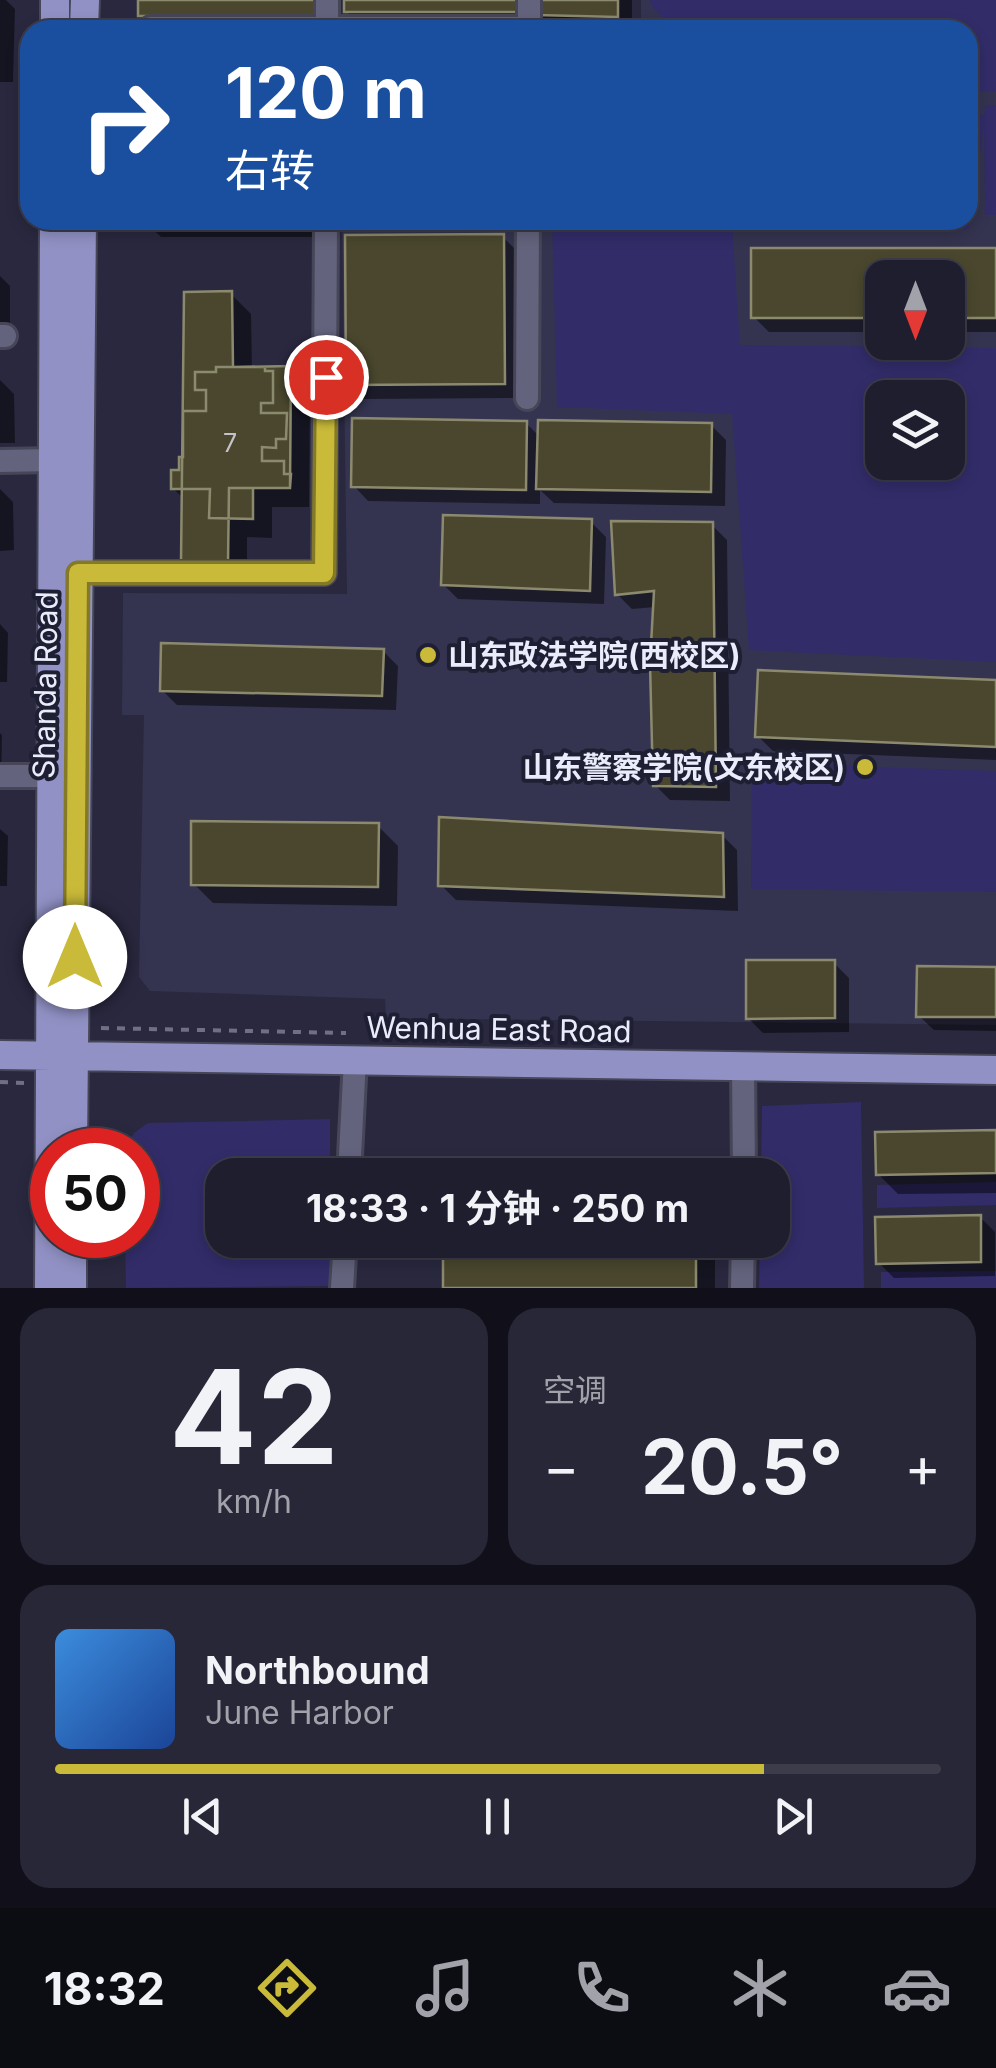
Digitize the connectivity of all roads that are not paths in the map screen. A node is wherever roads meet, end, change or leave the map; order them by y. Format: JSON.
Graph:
{"nodes":[{"id":1,"x":54,"y":230,"type":"edge"},
{"id":2,"x":82,"y":230,"type":"edge"},
{"id":3,"x":326,"y":230,"type":"edge"},
{"id":4,"x":528,"y":230,"type":"edge"},
{"id":5,"x":528,"y":398,"type":"dead end"},
{"id":6,"x":54,"y":460,"type":"junction"},
{"id":7,"x":0,"y":461,"type":"edge"},
{"id":8,"x":78,"y":573,"type":"junction"},
{"id":9,"x":0,"y":776,"type":"edge"},
{"id":10,"x":52,"y":776,"type":"junction"},
{"id":11,"x":0,"y":1056,"type":"edge"},
{"id":12,"x":62,"y":1056,"type":"junction"},
{"id":13,"x":354,"y":1059,"type":"junction"},
{"id":14,"x":743,"y":1066,"type":"junction"},
{"id":15,"x":996,"y":1070,"type":"edge"},
{"id":16,"x":70,"y":1128,"type":"edge"},
{"id":17,"x":350,"y":1158,"type":"edge"},
{"id":18,"x":744,"y":1158,"type":"edge"},
{"id":19,"x":72,"y":1258,"type":"edge"},
{"id":20,"x":344,"y":1258,"type":"edge"},
{"id":21,"x":743,"y":1258,"type":"edge"},
{"id":22,"x":49,"y":1288,"type":"edge"},
{"id":23,"x":72,"y":1288,"type":"edge"},
{"id":24,"x":342,"y":1288,"type":"edge"},
{"id":25,"x":742,"y":1288,"type":"edge"}],
"edges":[{"from":1,"to":6,"type":"main road","name":"Shanda Road"},
{"from":2,"to":8,"type":"main road","name":"Shanda Road"},
{"from":3,"to":8,"type":"street"},
{"from":4,"to":5,"type":"street"},
{"from":6,"to":7,"type":"street"},
{"from":6,"to":10,"type":"main road","name":"Shanda Road"},
{"from":8,"to":12,"type":"main road","name":"Shanda Road"},
{"from":9,"to":10,"type":"street"},
{"from":10,"to":12,"type":"main road","name":"Shanda Road"},
{"from":11,"to":12,"type":"main road","name":"Wenhua East Road"},
{"from":12,"to":13,"type":"main road","name":"Wenhua East Road"},
{"from":12,"to":16,"type":"main road","name":"Shanda Road"},
{"from":12,"to":22,"type":"main road","name":"Shanda Road"},
{"from":13,"to":14,"type":"main road","name":"Wenhua East Road"},
{"from":13,"to":17,"type":"street"},
{"from":14,"to":15,"type":"main road","name":"Wenhua East Road"},
{"from":14,"to":18,"type":"street"},
{"from":19,"to":23,"type":"main road"},
{"from":20,"to":24,"type":"street"},
{"from":21,"to":25,"type":"street"}]}
